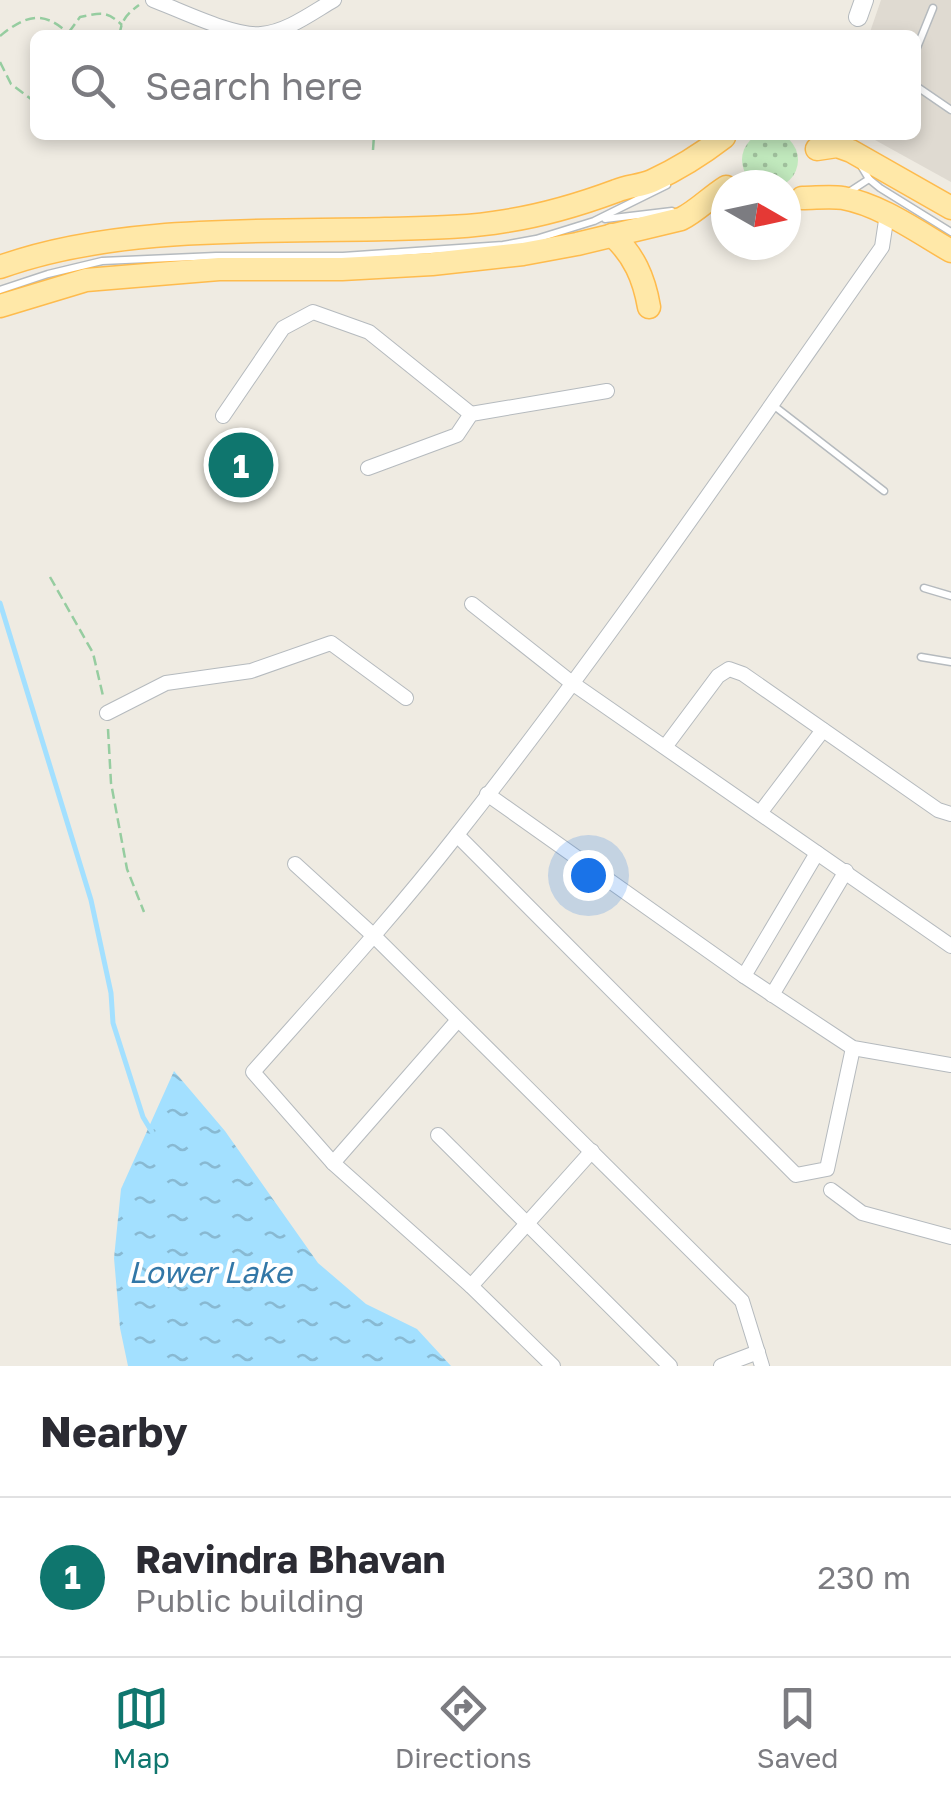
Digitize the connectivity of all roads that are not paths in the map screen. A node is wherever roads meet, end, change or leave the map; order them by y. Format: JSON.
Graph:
{"nodes":[{"id":1,"x":334,"y":0,"type":"edge"},
{"id":2,"x":146,"y":3,"type":"edge"},
{"id":3,"x":932,"y":8,"type":"dead end"},
{"id":4,"x":233,"y":30,"type":"edge"},
{"id":5,"x":275,"y":30,"type":"edge"},
{"id":6,"x":921,"y":37,"type":"edge"},
{"id":7,"x":921,"y":89,"type":"edge"},
{"id":8,"x":951,"y":110,"type":"edge"},
{"id":9,"x":720,"y":140,"type":"edge"},
{"id":10,"x":818,"y":149,"type":"dead end"},
{"id":11,"x":851,"y":151,"type":"junction"},
{"id":12,"x":695,"y":157,"type":"junction"},
{"id":13,"x":869,"y":180,"type":"junction"},
{"id":14,"x":711,"y":197,"type":"edge"},
{"id":15,"x":802,"y":198,"type":"dead end"},
{"id":16,"x":841,"y":198,"type":"junction"},
{"id":17,"x":951,"y":208,"type":"edge"},
{"id":18,"x":887,"y":214,"type":"junction"},
{"id":19,"x":603,"y":228,"type":"junction"},
{"id":20,"x":951,"y":232,"type":"edge"},
{"id":21,"x":951,"y":251,"type":"edge"},
{"id":22,"x":0,"y":267,"type":"edge"},
{"id":23,"x":0,"y":290,"type":"edge"},
{"id":24,"x":0,"y":306,"type":"edge"},
{"id":25,"x":649,"y":307,"type":"dead end"},
{"id":26,"x":607,"y":391,"type":"dead end"},
{"id":27,"x":772,"y":404,"type":"junction"},
{"id":28,"x":471,"y":414,"type":"junction"},
{"id":29,"x":223,"y":416,"type":"dead end"},
{"id":30,"x":368,"y":468,"type":"dead end"},
{"id":31,"x":884,"y":490,"type":"dead end"},
{"id":32,"x":924,"y":588,"type":"dead end"},
{"id":33,"x":951,"y":596,"type":"edge"},
{"id":34,"x":472,"y":604,"type":"dead end"},
{"id":35,"x":921,"y":657,"type":"dead end"},
{"id":36,"x":951,"y":662,"type":"edge"},
{"id":37,"x":572,"y":683,"type":"junction"},
{"id":38,"x":406,"y":698,"type":"dead end"},
{"id":39,"x":107,"y":713,"type":"road end"},
{"id":40,"x":824,"y":730,"type":"junction"},
{"id":41,"x":665,"y":748,"type":"junction"},
{"id":42,"x":488,"y":794,"type":"junction"},
{"id":43,"x":760,"y":814,"type":"junction"},
{"id":44,"x":951,"y":814,"type":"edge"},
{"id":45,"x":457,"y":835,"type":"junction"},
{"id":46,"x":817,"y":854,"type":"junction"},
{"id":47,"x":295,"y":864,"type":"dead end"},
{"id":48,"x":846,"y":871,"type":"junction"},
{"id":49,"x":374,"y":936,"type":"junction"},
{"id":50,"x":951,"y":946,"type":"edge"},
{"id":51,"x":744,"y":976,"type":"junction"},
{"id":52,"x":772,"y":995,"type":"junction"},
{"id":53,"x":458,"y":1020,"type":"junction"},
{"id":54,"x":853,"y":1048,"type":"junction"},
{"id":55,"x":951,"y":1065,"type":"edge"},
{"id":56,"x":438,"y":1136,"type":"dead end"},
{"id":57,"x":592,"y":1151,"type":"junction"},
{"id":58,"x":334,"y":1164,"type":"junction"},
{"id":59,"x":831,"y":1190,"type":"dead end"},
{"id":60,"x":528,"y":1223,"type":"junction"},
{"id":61,"x":951,"y":1236,"type":"edge"},
{"id":62,"x":471,"y":1286,"type":"junction"},
{"id":63,"x":760,"y":1359,"type":"edge"},
{"id":64,"x":553,"y":1366,"type":"edge"},
{"id":65,"x":670,"y":1366,"type":"edge"},
{"id":66,"x":721,"y":1366,"type":"edge"}],
"edges":[{"from":1,"to":5,"type":"street"},
{"from":2,"to":4,"type":"street"},
{"from":3,"to":6,"type":"lane"},
{"from":7,"to":8,"type":"lane"},
{"from":9,"to":12,"type":"main road"},
{"from":10,"to":11,"type":"main road"},
{"from":11,"to":13,"type":"lane"},
{"from":11,"to":17,"type":"main road"},
{"from":12,"to":19,"type":"lane"},
{"from":12,"to":22,"type":"main road"},
{"from":13,"to":16,"type":"lane"},
{"from":13,"to":20,"type":"lane"},
{"from":14,"to":19,"type":"main road"},
{"from":15,"to":16,"type":"main road"},
{"from":16,"to":18,"type":"main road"},
{"from":18,"to":21,"type":"main road"},
{"from":18,"to":27,"type":"street"},
{"from":19,"to":23,"type":"lane"},
{"from":19,"to":24,"type":"main road"},
{"from":19,"to":25,"type":"main road"},
{"from":26,"to":28,"type":"street"},
{"from":27,"to":31,"type":"lane"},
{"from":27,"to":37,"type":"street"},
{"from":28,"to":29,"type":"street"},
{"from":28,"to":30,"type":"street"},
{"from":32,"to":33,"type":"lane"},
{"from":34,"to":37,"type":"street"},
{"from":35,"to":36,"type":"lane"},
{"from":37,"to":41,"type":"street"},
{"from":37,"to":42,"type":"street"},
{"from":38,"to":39,"type":"street"},
{"from":40,"to":41,"type":"street"},
{"from":40,"to":43,"type":"street"},
{"from":40,"to":44,"type":"street"},
{"from":41,"to":43,"type":"street"},
{"from":42,"to":45,"type":"street"},
{"from":42,"to":51,"type":"street"},
{"from":43,"to":46,"type":"street"},
{"from":45,"to":49,"type":"street"},
{"from":45,"to":54,"type":"street"},
{"from":46,"to":48,"type":"street"},
{"from":46,"to":51,"type":"street"},
{"from":47,"to":49,"type":"street"},
{"from":48,"to":50,"type":"street"},
{"from":48,"to":52,"type":"street"},
{"from":49,"to":53,"type":"street"},
{"from":49,"to":58,"type":"street"},
{"from":51,"to":52,"type":"street"},
{"from":52,"to":54,"type":"street"},
{"from":53,"to":57,"type":"street"},
{"from":53,"to":58,"type":"street"},
{"from":54,"to":55,"type":"street"},
{"from":56,"to":60,"type":"street"},
{"from":57,"to":60,"type":"street"},
{"from":57,"to":63,"type":"street"},
{"from":58,"to":62,"type":"street"},
{"from":59,"to":61,"type":"street"},
{"from":60,"to":62,"type":"street"},
{"from":60,"to":65,"type":"street"},
{"from":62,"to":64,"type":"street"},
{"from":63,"to":66,"type":"street"}]}
